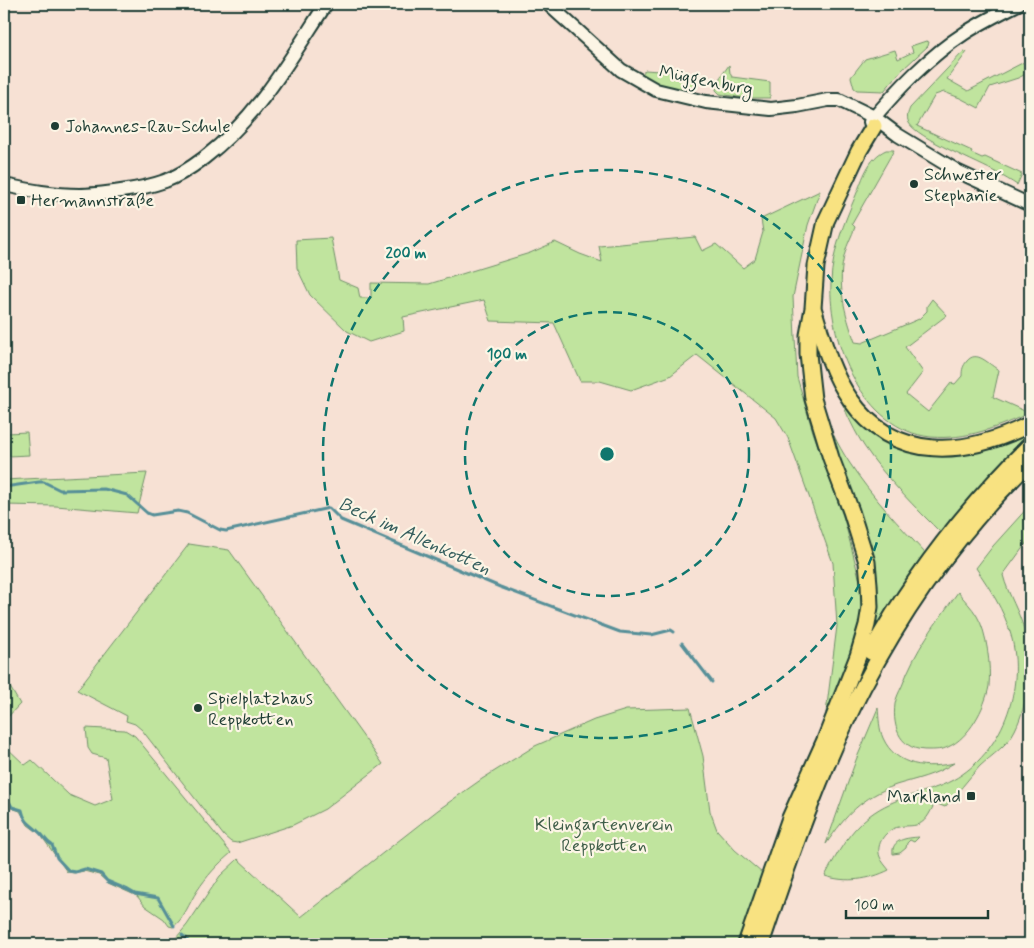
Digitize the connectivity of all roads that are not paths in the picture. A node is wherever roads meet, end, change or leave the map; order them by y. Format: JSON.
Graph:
{"nodes":[{"id":1,"x":326,"y":4,"type":"edge"},
{"id":2,"x":548,"y":4,"type":"edge"},
{"id":3,"x":1018,"y":4,"type":"edge"},
{"id":4,"x":874,"y":122,"type":"junction"},
{"id":5,"x":4,"y":185,"type":"edge"},
{"id":6,"x":1030,"y":205,"type":"edge"},
{"id":7,"x":813,"y":308,"type":"junction"},
{"id":8,"x":1030,"y":424,"type":"edge"},
{"id":9,"x":1030,"y":445,"type":"edge"},
{"id":10,"x":1030,"y":462,"type":"edge"},
{"id":11,"x":964,"y":526,"type":"junction"},
{"id":12,"x":925,"y":575,"type":"junction"},
{"id":13,"x":825,"y":740,"type":"junction"},
{"id":14,"x":784,"y":857,"type":"junction"},
{"id":15,"x":778,"y":873,"type":"junction"},
{"id":16,"x":746,"y":944,"type":"edge"},
{"id":17,"x":761,"y":944,"type":"edge"}],
"edges":[{"from":1,"to":5,"type":"main road"},
{"from":2,"to":4,"type":"main road","name":"Müggenburg"},
{"from":3,"to":4,"type":"main road"},
{"from":4,"to":6,"type":"main road","name":"Müggenburg"},
{"from":4,"to":7,"type":"highway"},
{"from":7,"to":8,"type":"highway"},
{"from":7,"to":13,"type":"highway"},
{"from":9,"to":11,"type":"highway"},
{"from":10,"to":11,"type":"highway"},
{"from":11,"to":12,"type":"highway"},
{"from":12,"to":13,"type":"highway"},
{"from":12,"to":14,"type":"highway"},
{"from":13,"to":14,"type":"highway"},
{"from":14,"to":15,"type":"highway"},
{"from":15,"to":16,"type":"highway"},
{"from":15,"to":17,"type":"highway"}]}
